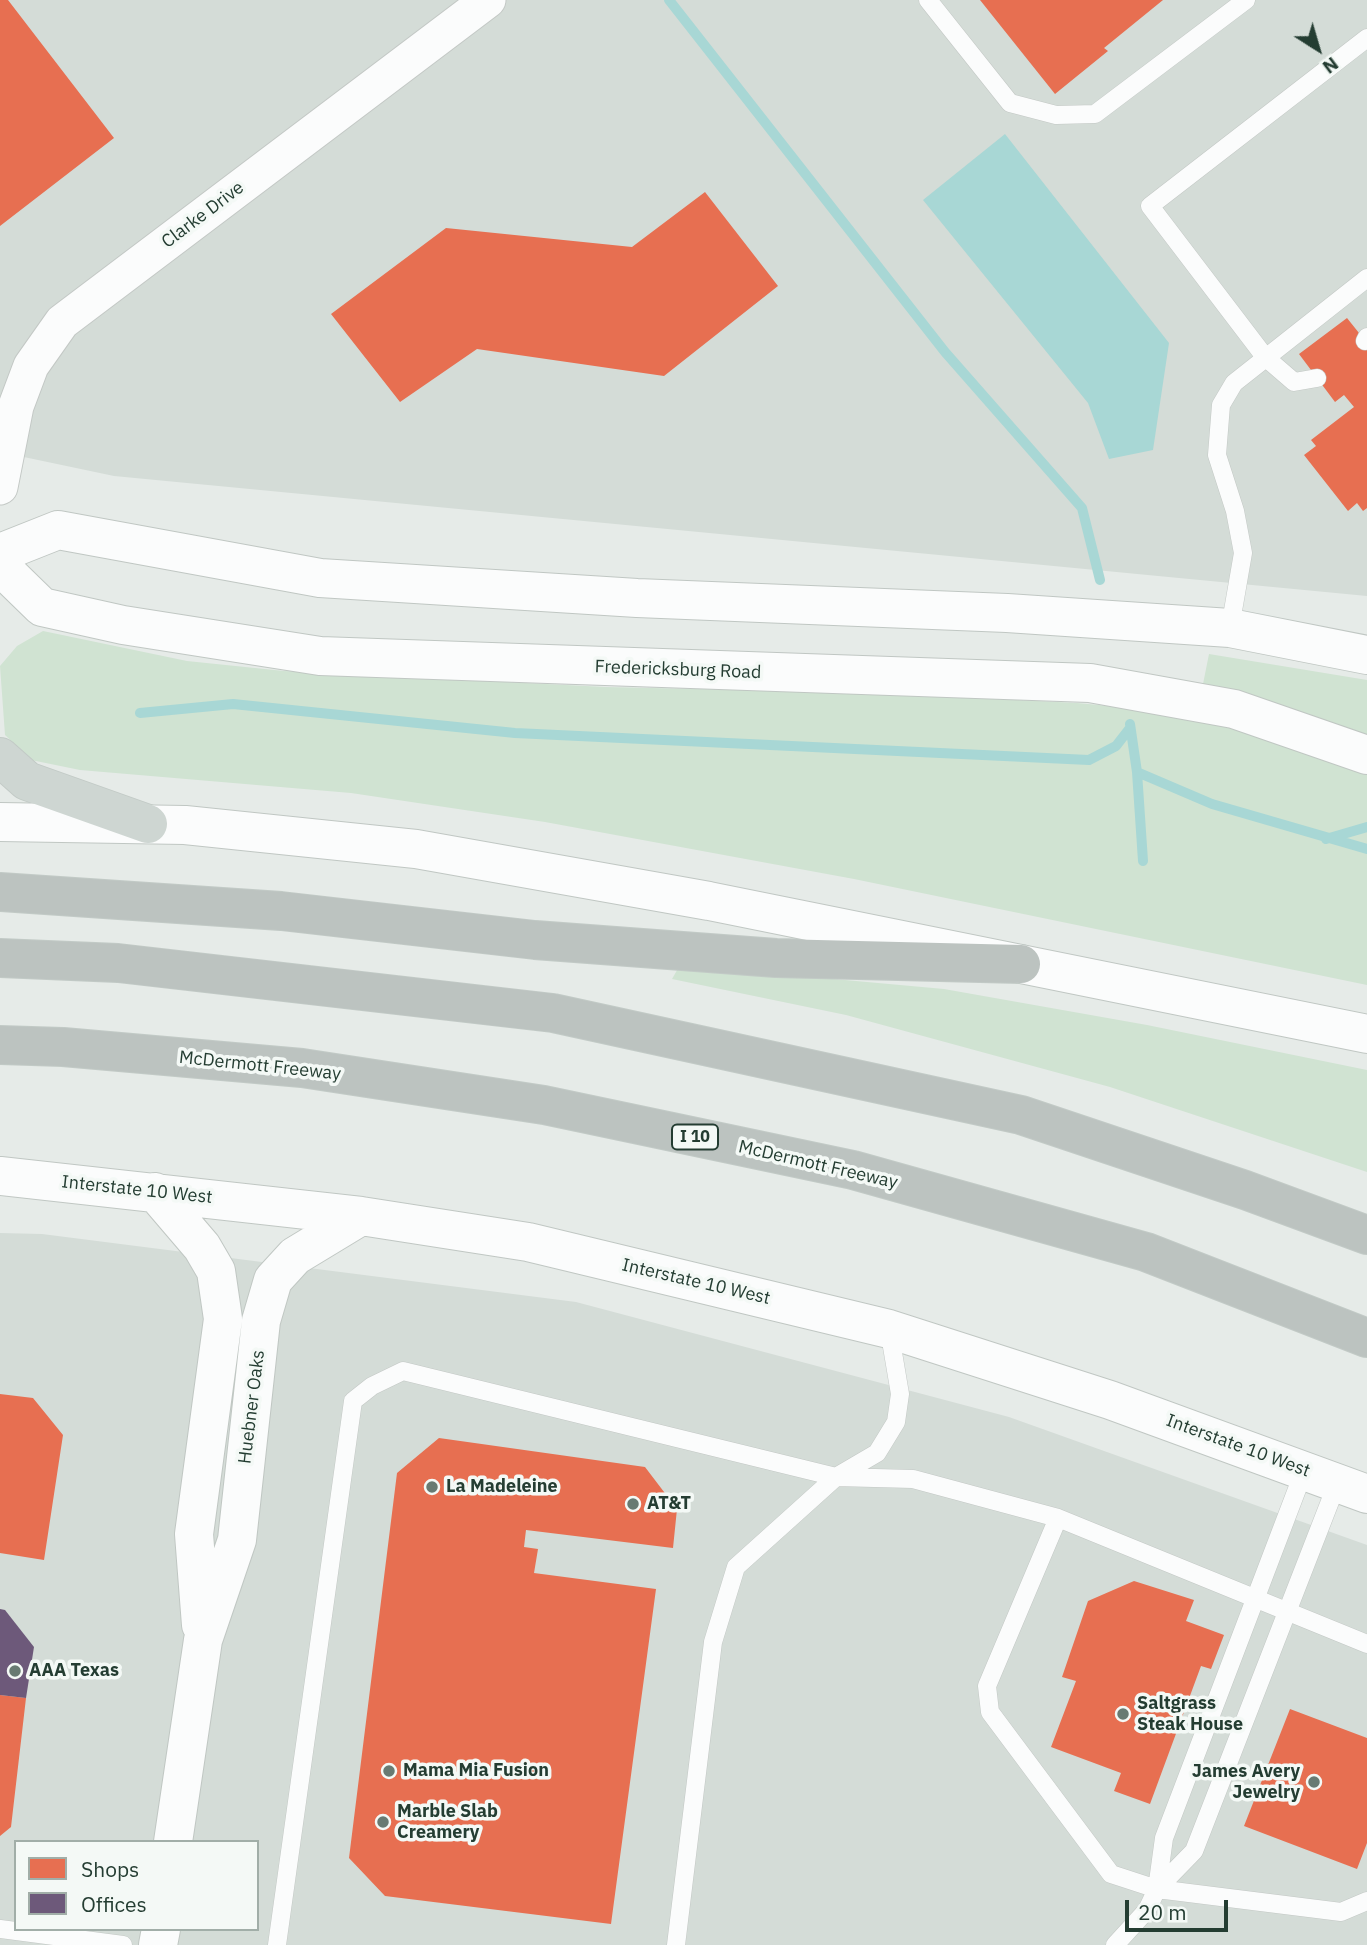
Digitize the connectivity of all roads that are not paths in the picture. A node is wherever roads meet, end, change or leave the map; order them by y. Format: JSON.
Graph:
{"nodes":[{"id":1,"x":488,"y":0,"type":"edge"},
{"id":2,"x":928,"y":0,"type":"edge"},
{"id":3,"x":1246,"y":0,"type":"edge"},
{"id":4,"x":1367,"y":38,"type":"edge"},
{"id":5,"x":1365,"y":287,"type":"edge"},
{"id":6,"x":1265,"y":356,"type":"junction"},
{"id":7,"x":1317,"y":378,"type":"dead end"},
{"id":8,"x":0,"y":486,"type":"edge"},
{"id":9,"x":0,"y":553,"type":"edge"},
{"id":10,"x":0,"y":566,"type":"edge"},
{"id":11,"x":1230,"y":628,"type":"junction"},
{"id":12,"x":1367,"y":655,"type":"edge"},
{"id":13,"x":1367,"y":755,"type":"edge"},
{"id":14,"x":0,"y":757,"type":"edge"},
{"id":15,"x":0,"y":822,"type":"edge"},
{"id":16,"x":148,"y":824,"type":"junction"},
{"id":17,"x":0,"y":892,"type":"edge"},
{"id":18,"x":0,"y":958,"type":"edge"},
{"id":19,"x":1021,"y":964,"type":"junction"},
{"id":20,"x":1367,"y":1034,"type":"edge"},
{"id":21,"x":0,"y":1045,"type":"edge"},
{"id":22,"x":0,"y":1176,"type":"edge"},
{"id":23,"x":155,"y":1192,"type":"junction"},
{"id":24,"x":361,"y":1216,"type":"junction"},
{"id":25,"x":1367,"y":1235,"type":"edge"},
{"id":26,"x":889,"y":1329,"type":"junction"},
{"id":27,"x":1367,"y":1338,"type":"edge"},
{"id":28,"x":836,"y":1477,"type":"junction"},
{"id":29,"x":1336,"y":1482,"type":"edge"},
{"id":30,"x":1058,"y":1517,"type":"junction"},
{"id":31,"x":1255,"y":1598,"type":"junction"},
{"id":32,"x":1286,"y":1611,"type":"junction"},
{"id":33,"x":203,"y":1640,"type":"junction"},
{"id":34,"x":1367,"y":1644,"type":"edge"},
{"id":35,"x":173,"y":1840,"type":"edge"},
{"id":36,"x":1157,"y":1889,"type":"junction"},
{"id":37,"x":1367,"y":1900,"type":"edge"},
{"id":38,"x":15,"y":1931,"type":"edge"},
{"id":39,"x":123,"y":1945,"type":"edge"},
{"id":40,"x":276,"y":1945,"type":"edge"},
{"id":41,"x":676,"y":1945,"type":"edge"},
{"id":42,"x":1115,"y":1945,"type":"edge"}],
"edges":[{"from":1,"to":8,"type":"street","name":"Clarke Drive"},
{"from":2,"to":3,"type":"lane"},
{"from":4,"to":6,"type":"lane"},
{"from":5,"to":6,"type":"lane"},
{"from":6,"to":7,"type":"lane"},
{"from":6,"to":11,"type":"lane"},
{"from":9,"to":11,"type":"main road"},
{"from":10,"to":13,"type":"main road","name":"Fredericksburg Road"},
{"from":11,"to":12,"type":"main road"},
{"from":14,"to":16,"type":"main road"},
{"from":15,"to":16,"type":"main road"},
{"from":16,"to":19,"type":"main road"},
{"from":17,"to":19,"type":"highway"},
{"from":18,"to":25,"type":"highway"},
{"from":19,"to":20,"type":"main road"},
{"from":21,"to":27,"type":"highway","name":"McDermott Freeway","number":"I 10"},
{"from":22,"to":23,"type":"main road","name":"Interstate 10 West"},
{"from":23,"to":24,"type":"main road","name":"Interstate 10 West"},
{"from":23,"to":33,"type":"main road","name":"Huebner Oaks"},
{"from":24,"to":26,"type":"main road","name":"Interstate 10 West"},
{"from":24,"to":33,"type":"main road","name":"Huebner Oaks"},
{"from":26,"to":28,"type":"lane"},
{"from":26,"to":29,"type":"main road","name":"Interstate 10 West"},
{"from":28,"to":30,"type":"lane"},
{"from":28,"to":40,"type":"lane"},
{"from":28,"to":41,"type":"lane"},
{"from":29,"to":31,"type":"lane"},
{"from":29,"to":32,"type":"lane"},
{"from":30,"to":31,"type":"lane"},
{"from":30,"to":36,"type":"lane"},
{"from":31,"to":32,"type":"lane"},
{"from":31,"to":36,"type":"lane"},
{"from":32,"to":34,"type":"lane"},
{"from":32,"to":36,"type":"lane"},
{"from":33,"to":35,"type":"main road","name":"Huebner Oaks"},
{"from":36,"to":37,"type":"lane"},
{"from":36,"to":42,"type":"lane"},
{"from":38,"to":39,"type":"lane"}]}
